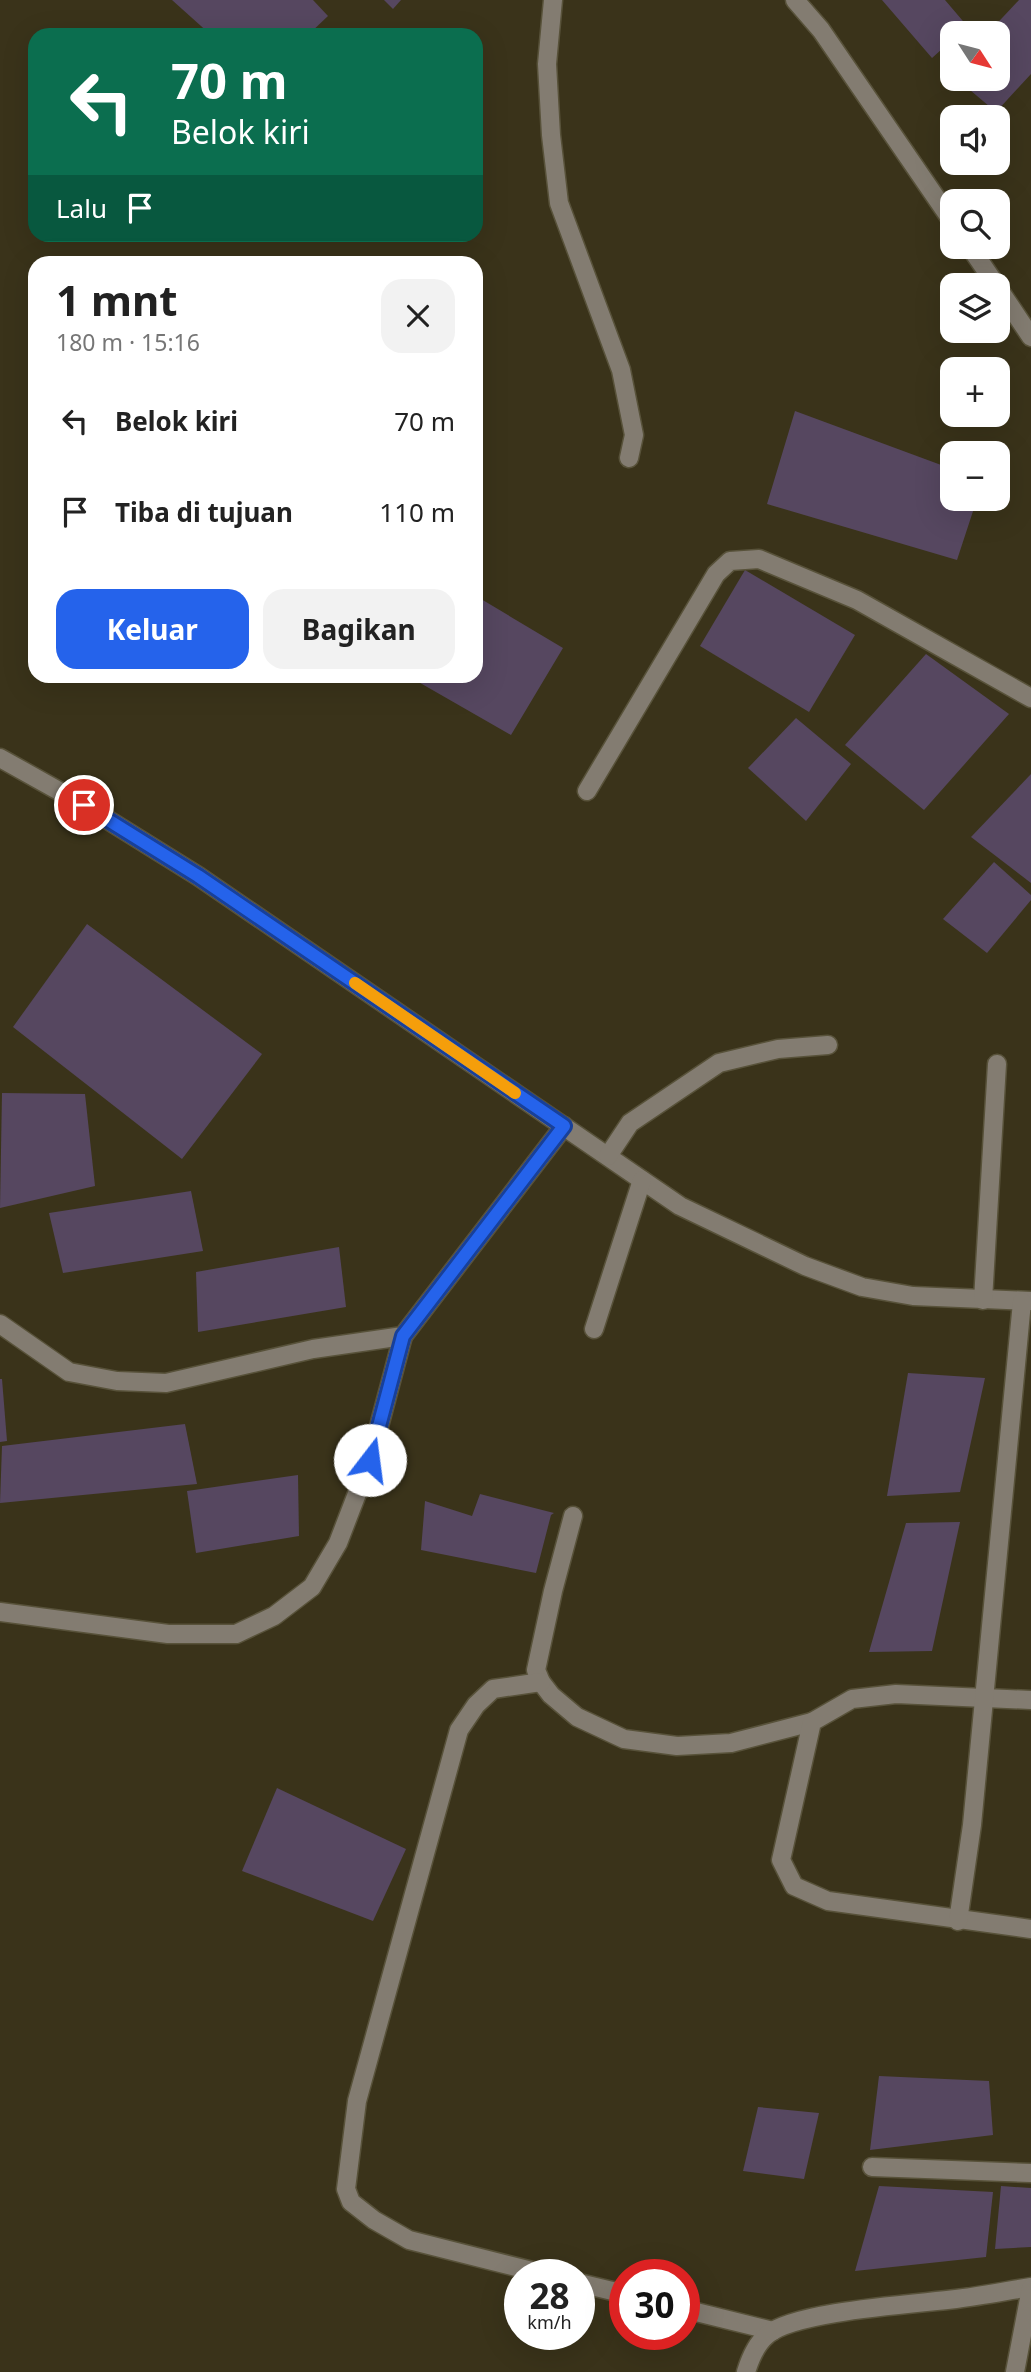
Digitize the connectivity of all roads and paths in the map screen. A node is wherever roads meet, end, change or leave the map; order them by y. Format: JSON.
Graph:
{"nodes":[{"id":1,"x":553,"y":0,"type":"edge"},
{"id":2,"x":795,"y":0,"type":"edge"},
{"id":3,"x":940,"y":204,"type":"edge"},
{"id":4,"x":1010,"y":306,"type":"edge"},
{"id":5,"x":1031,"y":337,"type":"edge"},
{"id":6,"x":629,"y":458,"type":"dead end"},
{"id":7,"x":1031,"y":698,"type":"edge"},
{"id":8,"x":0,"y":758,"type":"edge"},
{"id":9,"x":586,"y":791,"type":"dead end"},
{"id":10,"x":828,"y":1045,"type":"dead end"},
{"id":11,"x":997,"y":1064,"type":"dead end"},
{"id":12,"x":564,"y":1126,"type":"junction"},
{"id":13,"x":608,"y":1156,"type":"junction"},
{"id":14,"x":642,"y":1180,"type":"junction"},
{"id":15,"x":982,"y":1300,"type":"junction"},
{"id":16,"x":1026,"y":1301,"type":"edge"},
{"id":17,"x":0,"y":1324,"type":"edge"},
{"id":18,"x":594,"y":1329,"type":"dead end"},
{"id":19,"x":403,"y":1336,"type":"junction"},
{"id":20,"x":573,"y":1516,"type":"dead end"},
{"id":21,"x":0,"y":1612,"type":"edge"},
{"id":22,"x":541,"y":1682,"type":"junction"},
{"id":23,"x":984,"y":1696,"type":"junction"},
{"id":24,"x":1031,"y":1699,"type":"edge"},
{"id":25,"x":811,"y":1721,"type":"junction"},
{"id":26,"x":958,"y":1921,"type":"junction"},
{"id":27,"x":1031,"y":1929,"type":"edge"},
{"id":28,"x":872,"y":2167,"type":"dead end"},
{"id":29,"x":1031,"y":2174,"type":"edge"},
{"id":30,"x":504,"y":2264,"type":"edge"},
{"id":31,"x":1031,"y":2287,"type":"edge"},
{"id":32,"x":700,"y":2313,"type":"edge"},
{"id":33,"x":773,"y":2331,"type":"junction"},
{"id":34,"x":746,"y":2372,"type":"edge"},
{"id":35,"x":1015,"y":2372,"type":"edge"}],
"edges":[{"from":1,"to":6,"type":"street"},
{"from":2,"to":3,"type":"street"},
{"from":4,"to":5,"type":"street"},
{"from":7,"to":9,"type":"street"},
{"from":8,"to":12,"type":"street"},
{"from":10,"to":13,"type":"street"},
{"from":11,"to":15,"type":"street"},
{"from":12,"to":13,"type":"street"},
{"from":12,"to":19,"type":"street"},
{"from":13,"to":14,"type":"street"},
{"from":14,"to":15,"type":"street"},
{"from":14,"to":18,"type":"street"},
{"from":15,"to":16,"type":"street"},
{"from":16,"to":23,"type":"street"},
{"from":17,"to":19,"type":"street"},
{"from":19,"to":21,"type":"street"},
{"from":20,"to":22,"type":"street"},
{"from":22,"to":25,"type":"street"},
{"from":22,"to":30,"type":"street"},
{"from":23,"to":24,"type":"street"},
{"from":23,"to":25,"type":"street"},
{"from":23,"to":26,"type":"street"},
{"from":25,"to":26,"type":"street"},
{"from":26,"to":27,"type":"street"},
{"from":28,"to":29,"type":"street"},
{"from":31,"to":33,"type":"street"},
{"from":31,"to":35,"type":"street"},
{"from":32,"to":33,"type":"street"},
{"from":33,"to":34,"type":"street"}]}
